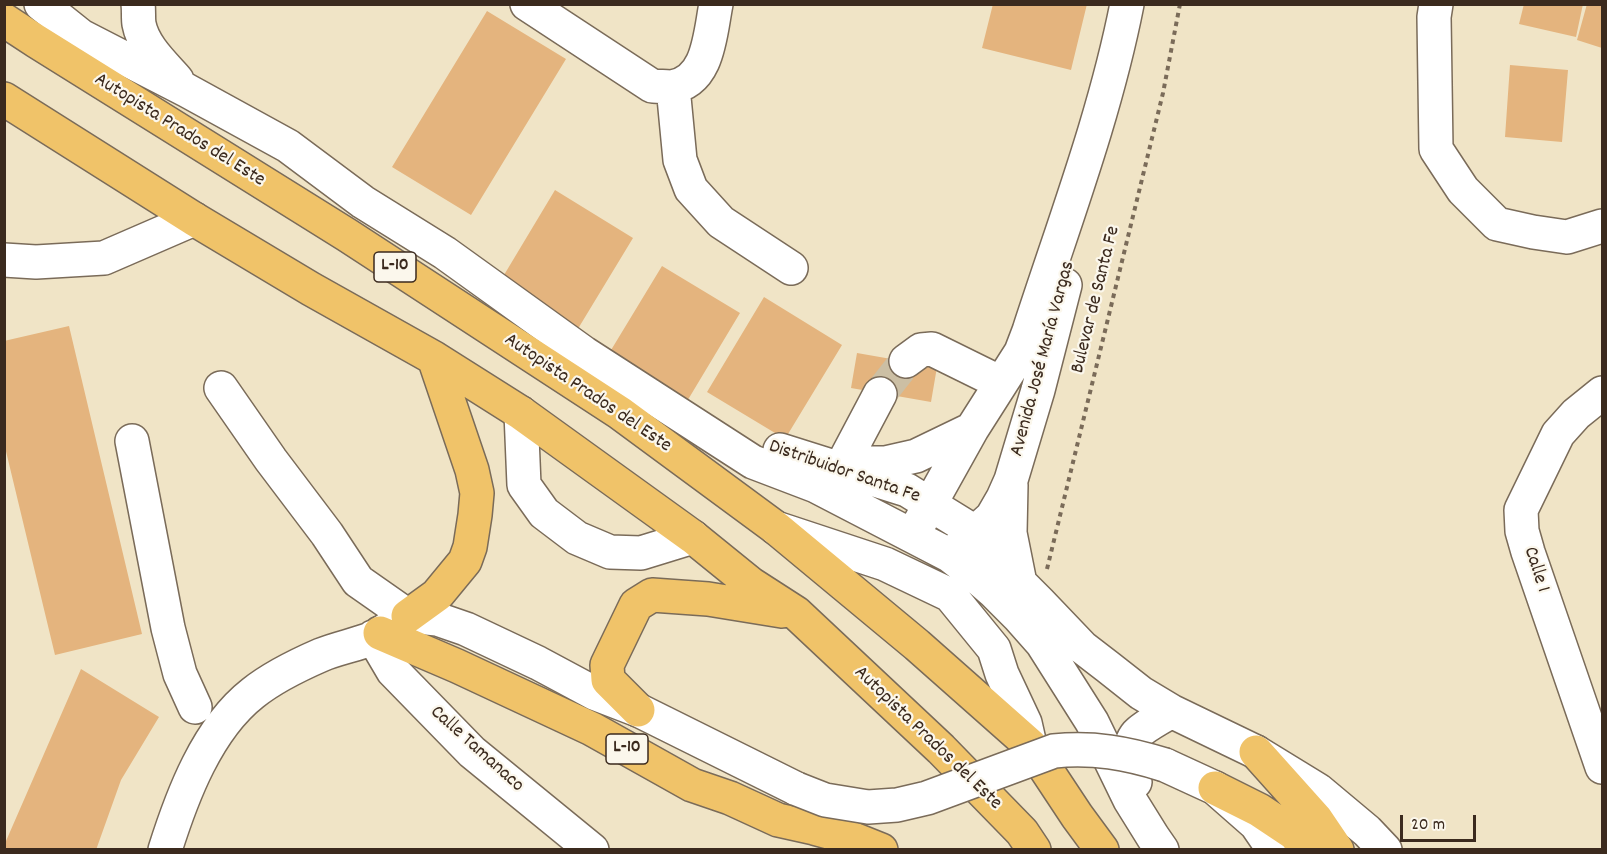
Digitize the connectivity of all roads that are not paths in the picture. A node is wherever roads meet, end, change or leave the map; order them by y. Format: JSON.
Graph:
{"nodes":[{"id":1,"x":41,"y":4,"type":"edge"},
{"id":2,"x":131,"y":4,"type":"edge"},
{"id":3,"x":138,"y":4,"type":"edge"},
{"id":4,"x":527,"y":4,"type":"edge"},
{"id":5,"x":716,"y":4,"type":"edge"},
{"id":6,"x":1127,"y":4,"type":"edge"},
{"id":7,"x":1436,"y":4,"type":"edge"},
{"id":8,"x":4,"y":20,"type":"edge"},
{"id":9,"x":81,"y":36,"type":"junction"},
{"id":10,"x":673,"y":87,"type":"junction"},
{"id":11,"x":186,"y":90,"type":"junction"},
{"id":12,"x":4,"y":99,"type":"edge"},
{"id":13,"x":1092,"y":141,"type":"junction"},
{"id":14,"x":194,"y":219,"type":"junction"},
{"id":15,"x":1602,"y":226,"type":"edge"},
{"id":16,"x":4,"y":260,"type":"edge"},
{"id":17,"x":791,"y":268,"type":"dead end"},
{"id":18,"x":435,"y":358,"type":"junction"},
{"id":19,"x":906,"y":362,"type":"tunnel mouth"},
{"id":20,"x":1001,"y":383,"type":"junction"},
{"id":21,"x":221,"y":388,"type":"dead end"},
{"id":22,"x":1602,"y":393,"type":"edge"},
{"id":23,"x":880,"y":394,"type":"tunnel mouth"},
{"id":24,"x":521,"y":413,"type":"junction"},
{"id":25,"x":972,"y":429,"type":"junction"},
{"id":26,"x":708,"y":432,"type":"junction"},
{"id":27,"x":132,"y":441,"type":"dead end"},
{"id":28,"x":792,"y":454,"type":"junction"},
{"id":29,"x":844,"y":462,"type":"junction"},
{"id":30,"x":1011,"y":480,"type":"junction"},
{"id":31,"x":931,"y":504,"type":"junction"},
{"id":32,"x":776,"y":528,"type":"junction"},
{"id":33,"x":975,"y":532,"type":"junction"},
{"id":34,"x":913,"y":536,"type":"junction"},
{"id":35,"x":693,"y":537,"type":"junction"},
{"id":36,"x":949,"y":555,"type":"junction"},
{"id":37,"x":1030,"y":593,"type":"junction"},
{"id":38,"x":795,"y":613,"type":"junction"},
{"id":39,"x":408,"y":616,"type":"junction"},
{"id":40,"x":376,"y":635,"type":"junction"},
{"id":41,"x":195,"y":707,"type":"dead end"},
{"id":42,"x":638,"y":710,"type":"junction"},
{"id":43,"x":1171,"y":711,"type":"junction"},
{"id":44,"x":1030,"y":745,"type":"junction"},
{"id":45,"x":1256,"y":752,"type":"junction"},
{"id":46,"x":1602,"y":767,"type":"edge"},
{"id":47,"x":1215,"y":788,"type":"junction"},
{"id":48,"x":1158,"y":843,"type":"edge"},
{"id":49,"x":165,"y":849,"type":"edge"},
{"id":50,"x":592,"y":849,"type":"edge"},
{"id":51,"x":880,"y":849,"type":"edge"},
{"id":52,"x":1034,"y":849,"type":"edge"},
{"id":53,"x":1102,"y":849,"type":"edge"},
{"id":54,"x":1272,"y":849,"type":"edge"},
{"id":55,"x":1307,"y":849,"type":"edge"},
{"id":56,"x":1337,"y":849,"type":"edge"},
{"id":57,"x":1384,"y":849,"type":"edge"}],
"edges":[{"from":1,"to":9,"type":"street"},
{"from":2,"to":9,"type":"street"},
{"from":3,"to":11,"type":"street"},
{"from":4,"to":10,"type":"street"},
{"from":5,"to":10,"type":"street"},
{"from":6,"to":13,"type":"street","name":"Avenida José María Vargas"},
{"from":7,"to":15,"type":"street"},
{"from":8,"to":32,"type":"highway","name":"Autopista Prados del Este","number":"L-10"},
{"from":9,"to":11,"type":"street"},
{"from":10,"to":17,"type":"street"},
{"from":11,"to":26,"type":"street"},
{"from":12,"to":14,"type":"highway","name":"Autopista Prados del Este"},
{"from":13,"to":20,"type":"street","name":"Avenida José María Vargas"},
{"from":13,"to":30,"type":"street","name":"Avenida José María Vargas"},
{"from":14,"to":16,"type":"street"},
{"from":14,"to":18,"type":"highway","name":"Autopista Prados del Este"},
{"from":18,"to":24,"type":"highway","name":"Autopista Prados del Este"},
{"from":18,"to":39,"type":"highway"},
{"from":19,"to":20,"type":"street"},
{"from":20,"to":25,"type":"street","name":"Avenida José María Vargas"},
{"from":21,"to":39,"type":"street"},
{"from":22,"to":46,"type":"street","name":"Calle 1"},
{"from":23,"to":29,"type":"street"},
{"from":24,"to":35,"type":"highway","name":"Autopista Prados del Este"},
{"from":24,"to":35,"type":"street"},
{"from":25,"to":29,"type":"street"},
{"from":25,"to":31,"type":"street","name":"Avenida José María Vargas"},
{"from":26,"to":28,"type":"street","name":"Distribuidor Santa Fe"},
{"from":26,"to":34,"type":"street","name":"Distribuidor Santa Fe"},
{"from":27,"to":41,"type":"street"},
{"from":28,"to":29,"type":"street"},
{"from":28,"to":31,"type":"street","name":"Distribuidor Santa Fe"},
{"from":30,"to":33,"type":"street","name":"Avenida José María Vargas"},
{"from":30,"to":37,"type":"street"},
{"from":31,"to":33,"type":"street","name":"Distribuidor Santa Fe"},
{"from":31,"to":34,"type":"street","name":"Avenida José María Vargas"},
{"from":32,"to":44,"type":"highway","name":"Autopista Prados del Este","number":"L-10"},
{"from":32,"to":44,"type":"street"},
{"from":33,"to":36,"type":"street","name":"Avenida José María Vargas"},
{"from":33,"to":37,"type":"street","name":"Distribuidor Santa Fe"},
{"from":34,"to":36,"type":"street","name":"Distribuidor Santa Fe"},
{"from":35,"to":38,"type":"highway","name":"Autopista Prados del Este"},
{"from":36,"to":48,"type":"street","name":"Distribuidor Santa Fe"},
{"from":37,"to":43,"type":"street","name":"Distribuidor Santa Fe"},
{"from":38,"to":42,"type":"highway","number":"L-10"},
{"from":38,"to":52,"type":"highway","name":"Autopista Prados del Este"},
{"from":39,"to":40,"type":"street"},
{"from":39,"to":42,"type":"street"},
{"from":40,"to":49,"type":"street"},
{"from":40,"to":50,"type":"street","name":"Calle Tamanaco"},
{"from":40,"to":51,"type":"highway","number":"L-10"},
{"from":42,"to":47,"type":"street","bridge":true},
{"from":43,"to":45,"type":"street","name":"Distribuidor Santa Fe"},
{"from":43,"to":48,"type":"street"},
{"from":44,"to":53,"type":"highway","name":"Autopista Prados del Este","number":"L-10"},
{"from":45,"to":56,"type":"highway"},
{"from":45,"to":57,"type":"street","name":"Distribuidor Santa Fe"},
{"from":47,"to":54,"type":"street"},
{"from":47,"to":55,"type":"highway"}]}
